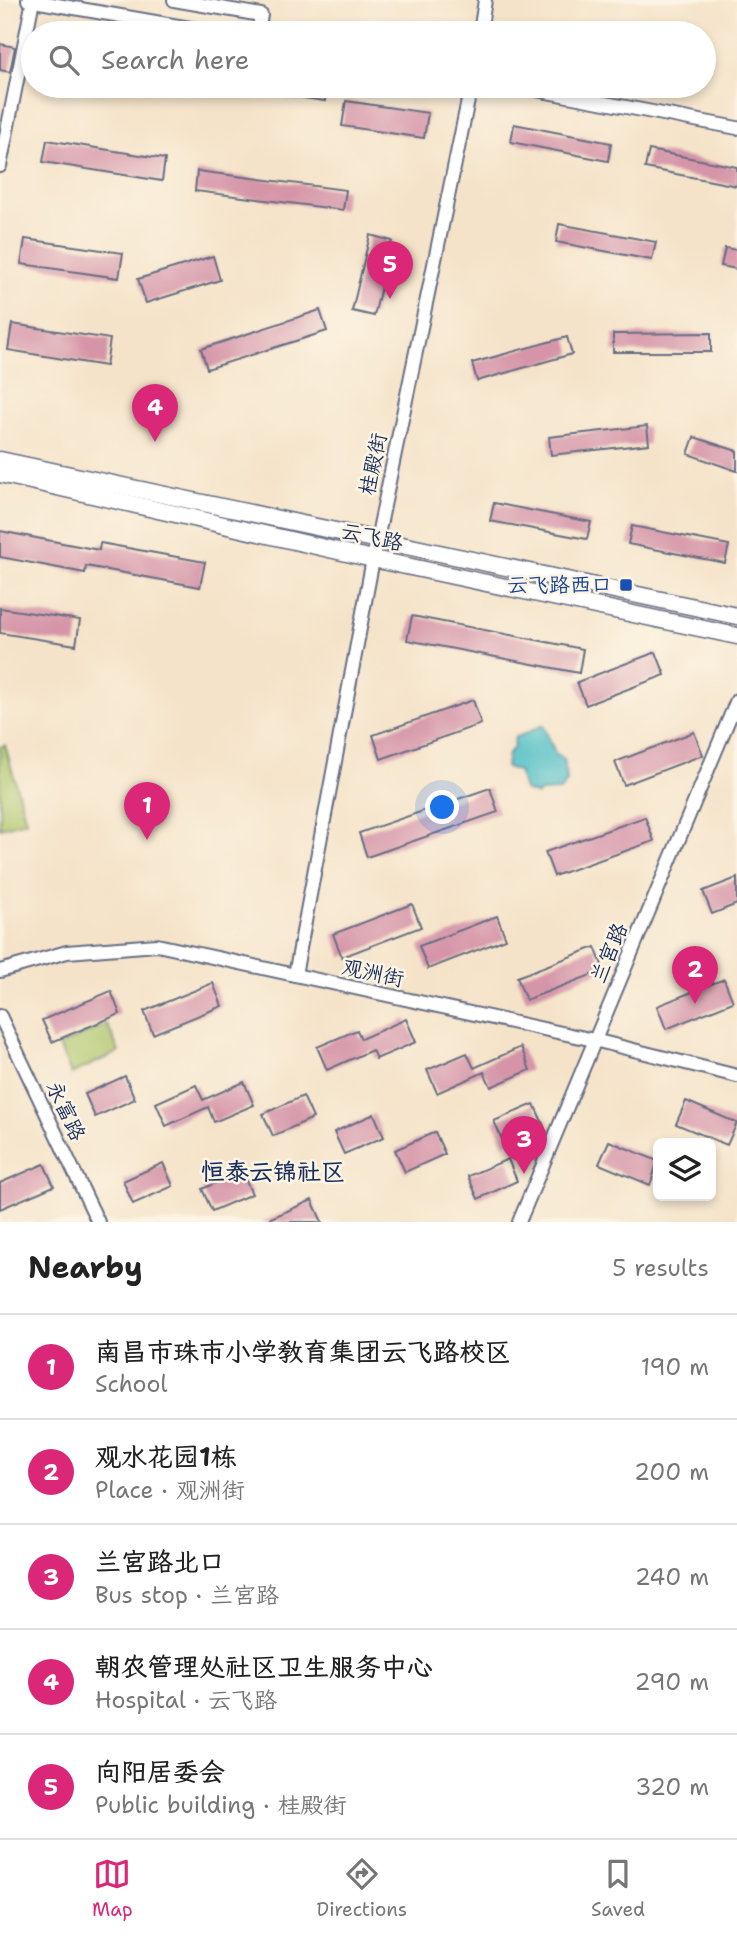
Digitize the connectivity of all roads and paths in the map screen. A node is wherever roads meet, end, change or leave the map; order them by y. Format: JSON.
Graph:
{"nodes":[{"id":1,"x":31,"y":0,"type":"edge"},
{"id":2,"x":174,"y":0,"type":"edge"},
{"id":3,"x":485,"y":0,"type":"edge"},
{"id":4,"x":27,"y":21,"type":"edge"},
{"id":5,"x":151,"y":21,"type":"edge"},
{"id":6,"x":260,"y":21,"type":"edge"},
{"id":7,"x":482,"y":21,"type":"edge"},
{"id":8,"x":21,"y":54,"type":"edge"},
{"id":9,"x":469,"y":98,"type":"edge"},
{"id":10,"x":578,"y":98,"type":"edge"},
{"id":11,"x":737,"y":128,"type":"edge"},
{"id":12,"x":0,"y":166,"type":"edge"},
{"id":13,"x":0,"y":460,"type":"edge"},
{"id":14,"x":0,"y":474,"type":"edge"},
{"id":15,"x":377,"y":540,"type":"junction"},
{"id":16,"x":373,"y":559,"type":"junction"},
{"id":17,"x":737,"y":615,"type":"edge"},
{"id":18,"x":737,"y":636,"type":"edge"},
{"id":19,"x":737,"y":700,"type":"edge"},
{"id":20,"x":0,"y":971,"type":"edge"},
{"id":21,"x":295,"y":975,"type":"junction"},
{"id":22,"x":0,"y":1016,"type":"edge"},
{"id":23,"x":594,"y":1040,"type":"junction"},
{"id":24,"x":737,"y":1076,"type":"edge"},
{"id":25,"x":98,"y":1222,"type":"edge"},
{"id":26,"x":519,"y":1222,"type":"edge"}],
"edges":[{"from":1,"to":4,"type":"street"},
{"from":1,"to":5,"type":"street"},
{"from":2,"to":6,"type":"street"},
{"from":3,"to":7,"type":"street"},
{"from":8,"to":12,"type":"street"},
{"from":9,"to":15,"type":"street","name":"桂殿街"},
{"from":10,"to":11,"type":"street"},
{"from":13,"to":15,"type":"main road","name":"云飞路"},
{"from":14,"to":16,"type":"main road","name":"云飞路"},
{"from":15,"to":16,"type":"street","name":"桂殿街"},
{"from":15,"to":17,"type":"main road","name":"云飞路"},
{"from":16,"to":18,"type":"main road","name":"云飞路"},
{"from":16,"to":21,"type":"street","name":"桂殿街"},
{"from":19,"to":23,"type":"street","name":"兰宫路"},
{"from":20,"to":21,"type":"street","name":"观洲街"},
{"from":21,"to":23,"type":"street","name":"观洲街"},
{"from":22,"to":25,"type":"street","name":"永富路"},
{"from":23,"to":24,"type":"street","name":"观洲街"},
{"from":23,"to":26,"type":"street","name":"兰宫路"}]}
